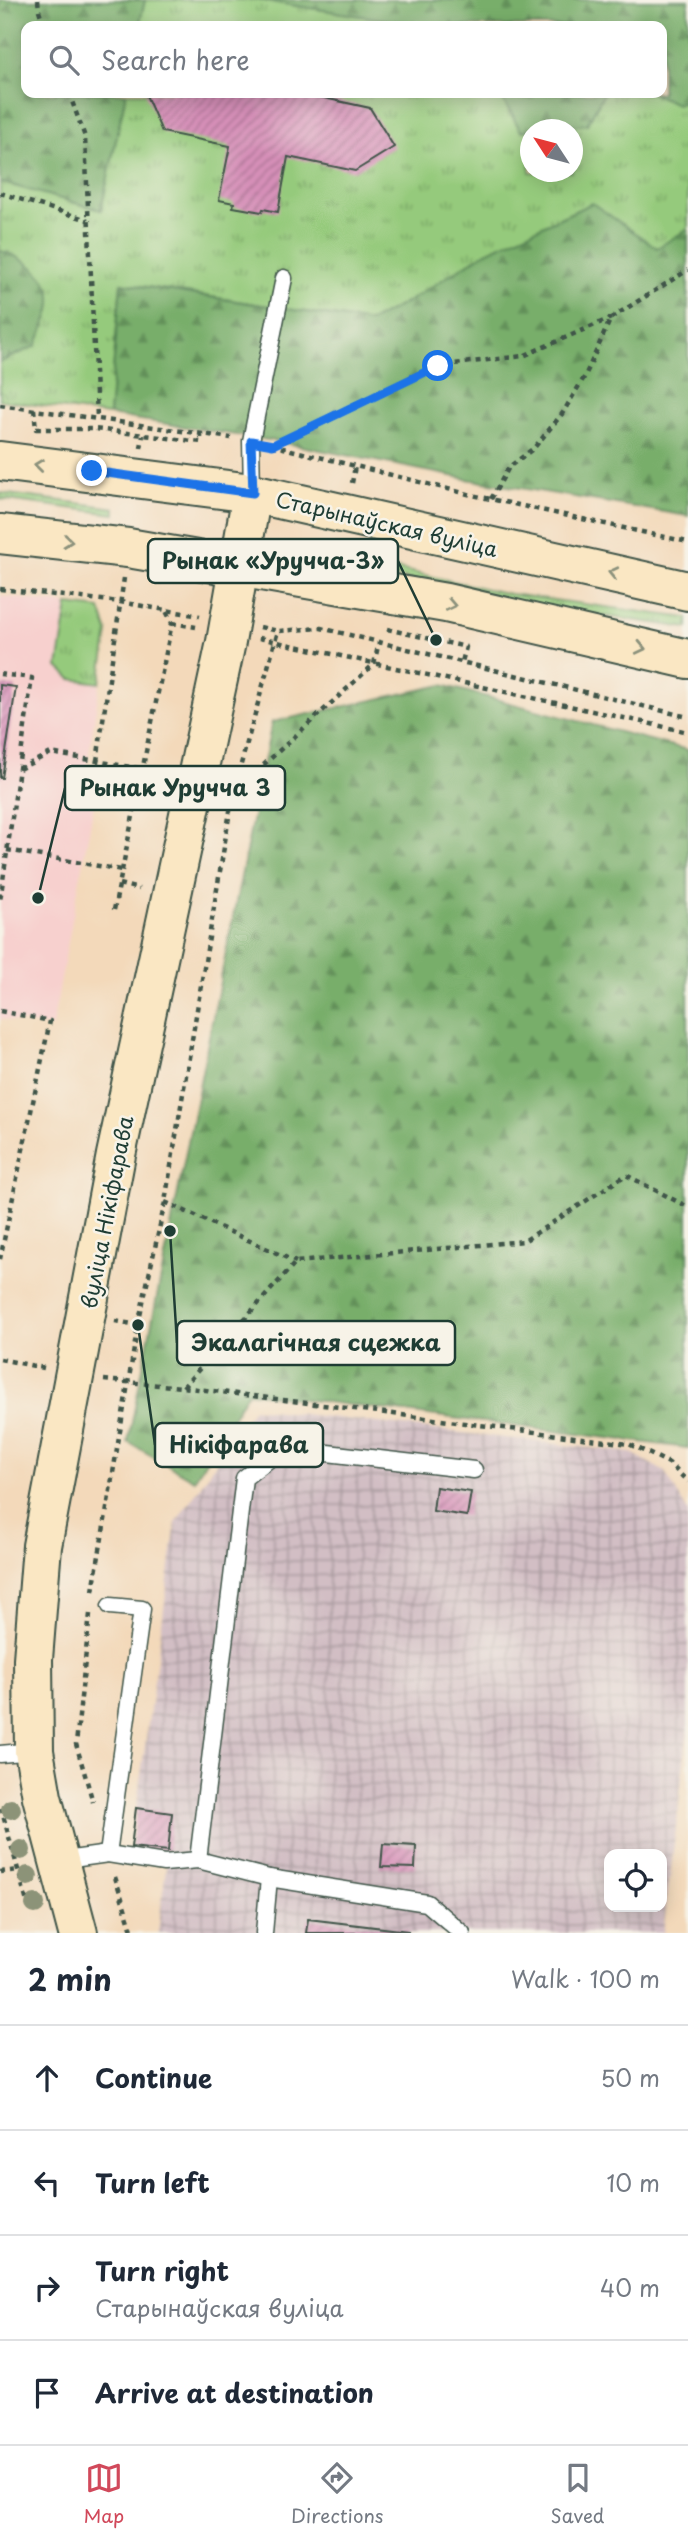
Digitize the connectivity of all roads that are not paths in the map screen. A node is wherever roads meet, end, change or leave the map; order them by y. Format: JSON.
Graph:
{"nodes":[{"id":1,"x":284,"y":278,"type":"dead end"},
{"id":2,"x":0,"y":461,"type":"edge"},
{"id":3,"x":253,"y":493,"type":"junction"},
{"id":4,"x":0,"y":534,"type":"edge"},
{"id":5,"x":239,"y":569,"type":"junction"},
{"id":6,"x":688,"y":590,"type":"edge"},
{"id":7,"x":688,"y":659,"type":"edge"},
{"id":8,"x":474,"y":1470,"type":"dead end"},
{"id":9,"x":110,"y":1606,"type":"dead end"},
{"id":10,"x":17,"y":1752,"type":"edge"},
{"id":11,"x":108,"y":1854,"type":"junction"},
{"id":12,"x":198,"y":1860,"type":"junction"},
{"id":13,"x":58,"y":1861,"type":"junction"},
{"id":14,"x":269,"y":1878,"type":"junction"},
{"id":15,"x":78,"y":1933,"type":"edge"},
{"id":16,"x":264,"y":1933,"type":"edge"},
{"id":17,"x":462,"y":1933,"type":"edge"}],
"edges":[{"from":1,"to":3,"type":"lane"},
{"from":3,"to":2,"type":"main road","name":"Старынаўская вуліца","one_way":true},
{"from":3,"to":5,"type":"main road","name":"вуліца Нікіфарава"},
{"from":6,"to":3,"type":"main road","name":"Старынаўская вуліца","one_way":true},
{"from":4,"to":5,"type":"main road","one_way":true},
{"from":5,"to":7,"type":"main road","one_way":true},
{"from":5,"to":10,"type":"main road","name":"вуліца Нікіфарава"},
{"from":8,"to":12,"type":"lane"},
{"from":9,"to":11,"type":"lane"},
{"from":10,"to":13,"type":"main road","name":"вуліца Нікіфарава"},
{"from":11,"to":12,"type":"lane"},
{"from":11,"to":13,"type":"lane"},
{"from":12,"to":14,"type":"lane"},
{"from":13,"to":15,"type":"main road","name":"вуліца Нікіфарава"},
{"from":14,"to":16,"type":"lane"},
{"from":14,"to":17,"type":"lane"}]}
